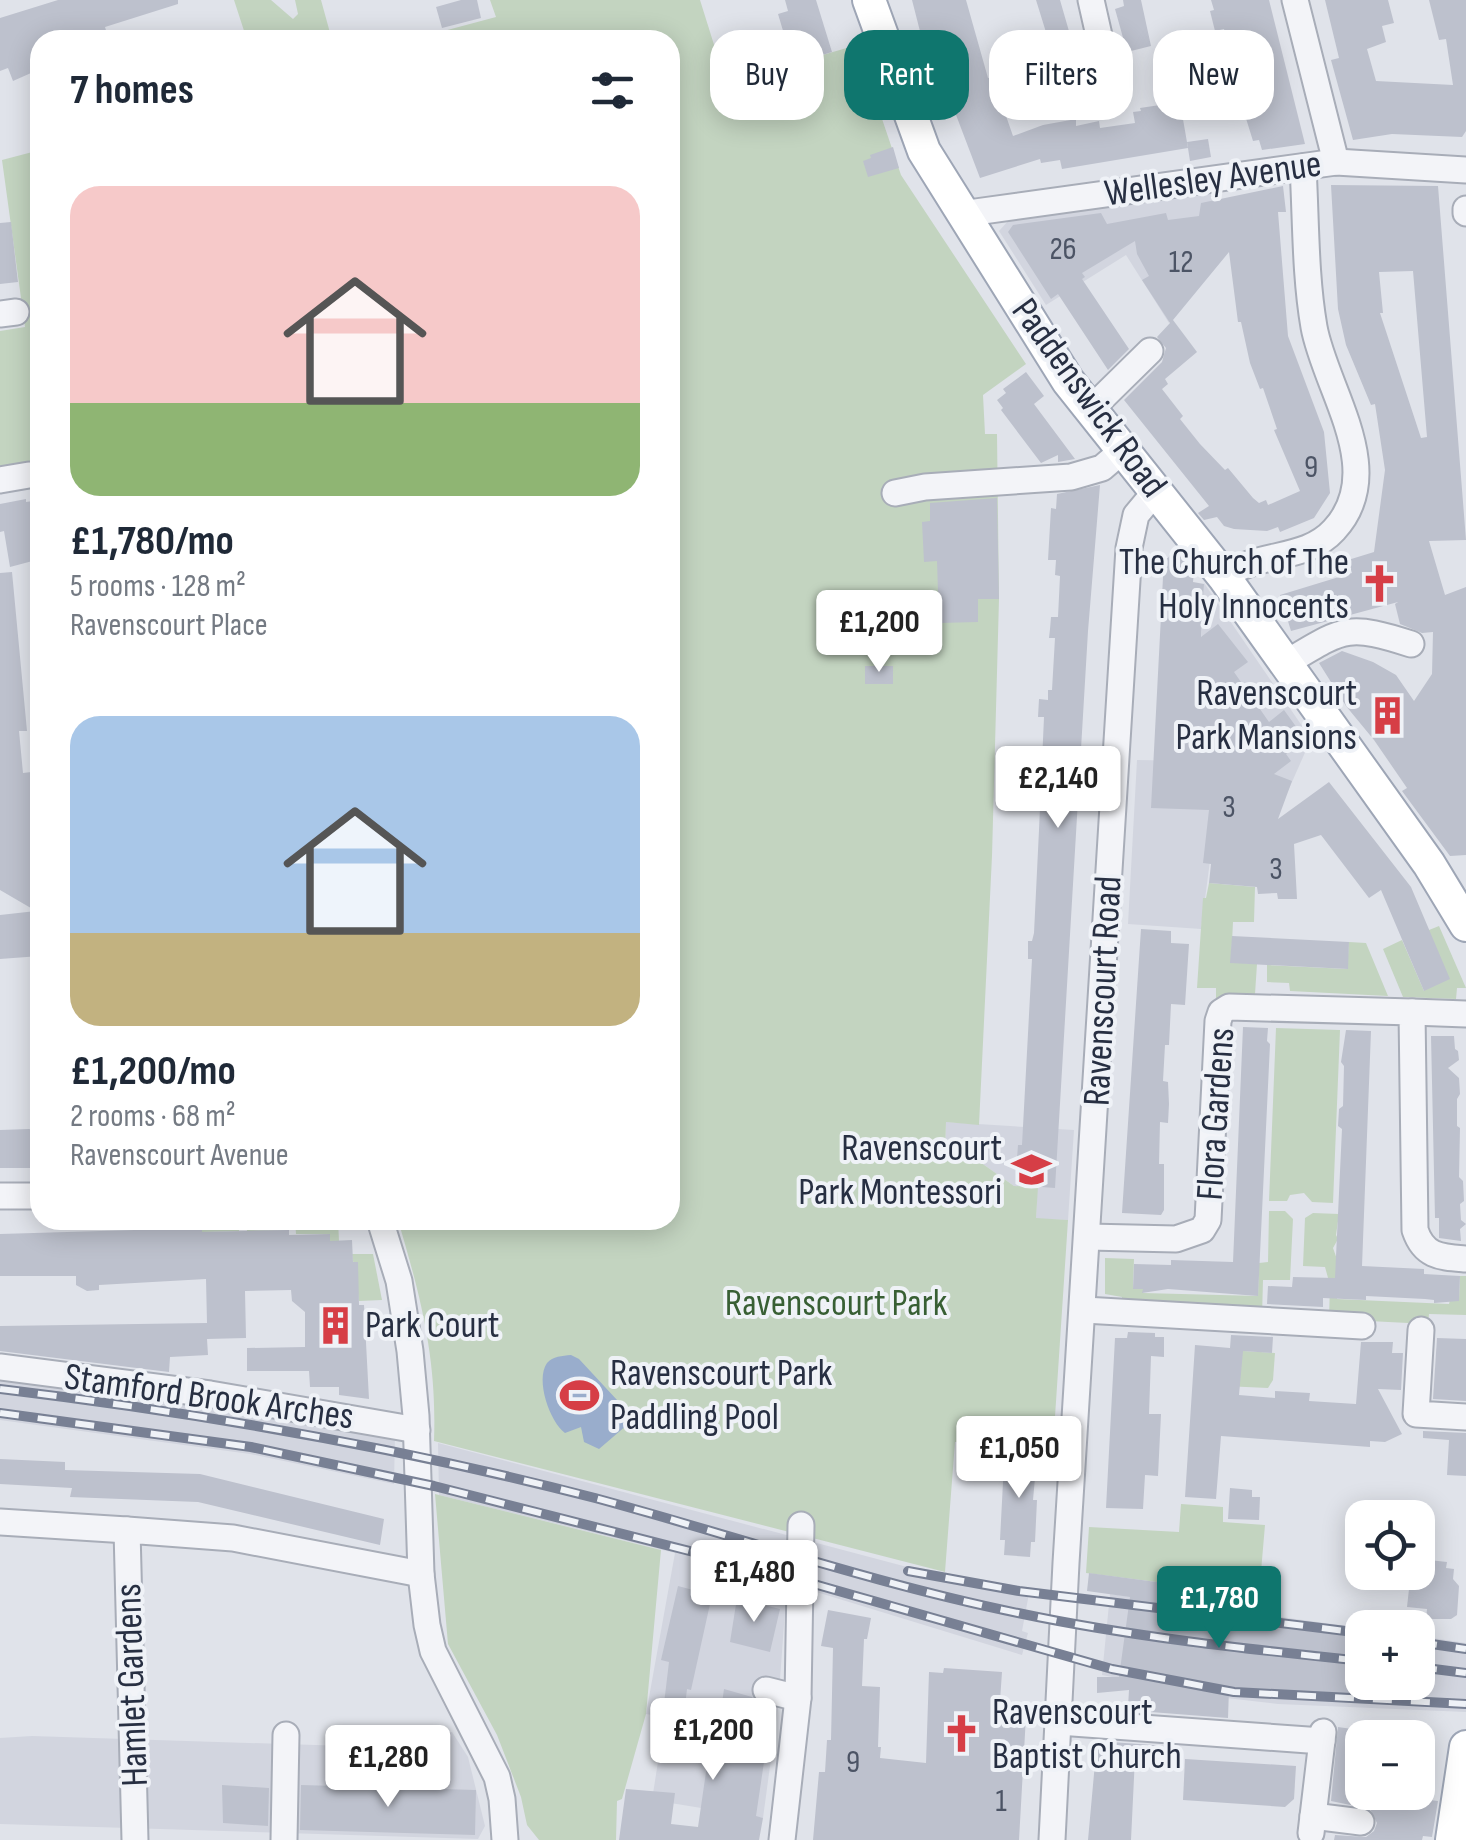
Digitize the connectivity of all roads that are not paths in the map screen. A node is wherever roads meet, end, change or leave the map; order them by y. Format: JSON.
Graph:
{"nodes":[{"id":1,"x":870,"y":0,"type":"edge"},
{"id":2,"x":1091,"y":0,"type":"edge"},
{"id":3,"x":1295,"y":0,"type":"edge"},
{"id":4,"x":1098,"y":30,"type":"edge"},
{"id":5,"x":1336,"y":162,"type":"junction"},
{"id":6,"x":1303,"y":167,"type":"junction"},
{"id":7,"x":1466,"y":170,"type":"edge"},
{"id":8,"x":961,"y":214,"type":"junction"},
{"id":9,"x":1150,"y":351,"type":"dead end"},
{"id":10,"x":1090,"y":409,"type":"junction"},
{"id":11,"x":1123,"y":450,"type":"junction"},
{"id":12,"x":29,"y":476,"type":"dead end"},
{"id":13,"x":0,"y":480,"type":"edge"},
{"id":14,"x":1156,"y":491,"type":"junction"},
{"id":15,"x":895,"y":493,"type":"dead end"},
{"id":16,"x":1224,"y":577,"type":"junction"},
{"id":17,"x":1411,"y":644,"type":"dead end"},
{"id":18,"x":1286,"y":663,"type":"junction"},
{"id":19,"x":1462,"y":905,"type":"edge"},
{"id":20,"x":1412,"y":1012,"type":"junction"},
{"id":21,"x":1466,"y":1014,"type":"edge"},
{"id":22,"x":0,"y":1196,"type":"edge"},
{"id":23,"x":30,"y":1196,"type":"edge"},
{"id":24,"x":384,"y":1230,"type":"edge"},
{"id":25,"x":1088,"y":1248,"type":"junction"},
{"id":26,"x":1466,"y":1259,"type":"edge"},
{"id":27,"x":1085,"y":1298,"type":"junction"},
{"id":28,"x":1362,"y":1326,"type":"dead end"},
{"id":29,"x":1421,"y":1330,"type":"dead end"},
{"id":30,"x":0,"y":1368,"type":"edge"},
{"id":31,"x":196,"y":1374,"type":"dead end"},
{"id":32,"x":1466,"y":1417,"type":"edge"},
{"id":33,"x":416,"y":1423,"type":"junction"},
{"id":34,"x":0,"y":1522,"type":"edge"},
{"id":35,"x":801,"y":1525,"type":"dead end"},
{"id":36,"x":127,"y":1530,"type":"junction"},
{"id":37,"x":421,"y":1574,"type":"junction"},
{"id":38,"x":766,"y":1690,"type":"dead end"},
{"id":39,"x":798,"y":1695,"type":"junction"},
{"id":40,"x":1059,"y":1722,"type":"junction"},
{"id":41,"x":286,"y":1735,"type":"dead end"},
{"id":42,"x":1466,"y":1748,"type":"edge"},
{"id":43,"x":1361,"y":1822,"type":"dead end"},
{"id":44,"x":135,"y":1840,"type":"edge"},
{"id":45,"x":284,"y":1840,"type":"edge"},
{"id":46,"x":505,"y":1840,"type":"edge"},
{"id":47,"x":782,"y":1840,"type":"edge"},
{"id":48,"x":1052,"y":1840,"type":"edge"},
{"id":49,"x":1452,"y":1840,"type":"edge"}],
"edges":[{"from":1,"to":8,"type":"main road","name":"Paddenswick Road"},
{"from":2,"to":4,"type":"street"},
{"from":3,"to":5,"type":"street"},
{"from":5,"to":6,"type":"street","name":"Wellesley Avenue"},
{"from":5,"to":7,"type":"street","name":"Wellesley Avenue"},
{"from":6,"to":8,"type":"street","name":"Wellesley Avenue"},
{"from":6,"to":16,"type":"street"},
{"from":8,"to":10,"type":"main road","name":"Paddenswick Road"},
{"from":9,"to":10,"type":"street"},
{"from":10,"to":11,"type":"main road","name":"Paddenswick Road"},
{"from":11,"to":14,"type":"main road","name":"Paddenswick Road"},
{"from":11,"to":15,"type":"street"},
{"from":12,"to":13,"type":"street"},
{"from":14,"to":16,"type":"main road","name":"Paddenswick Road"},
{"from":14,"to":25,"type":"street","name":"Ravenscourt Road"},
{"from":16,"to":18,"type":"main road","name":"Paddenswick Road"},
{"from":17,"to":18,"type":"street"},
{"from":18,"to":19,"type":"main road","name":"Paddenswick Road"},
{"from":20,"to":21,"type":"street","name":"Flora Gardens"},
{"from":20,"to":25,"type":"street","name":"Flora Gardens"},
{"from":20,"to":26,"type":"street"},
{"from":22,"to":23,"type":"street"},
{"from":24,"to":33,"type":"street"},
{"from":25,"to":27,"type":"street","name":"Ravenscourt Road"},
{"from":27,"to":28,"type":"street"},
{"from":27,"to":40,"type":"street"},
{"from":29,"to":32,"type":"street"},
{"from":30,"to":33,"type":"street","name":"Stamford Brook Arches"},
{"from":31,"to":33,"type":"street"},
{"from":33,"to":37,"type":"street"},
{"from":34,"to":36,"type":"street","name":"Hamlet Gardens"},
{"from":35,"to":39,"type":"street"},
{"from":36,"to":37,"type":"street","name":"Hamlet Gardens"},
{"from":36,"to":44,"type":"street","name":"Hamlet Gardens"},
{"from":37,"to":46,"type":"street"},
{"from":38,"to":39,"type":"street"},
{"from":39,"to":47,"type":"street"},
{"from":40,"to":43,"type":"street"},
{"from":40,"to":48,"type":"street"},
{"from":41,"to":45,"type":"street"},
{"from":42,"to":49,"type":"main road"}]}
